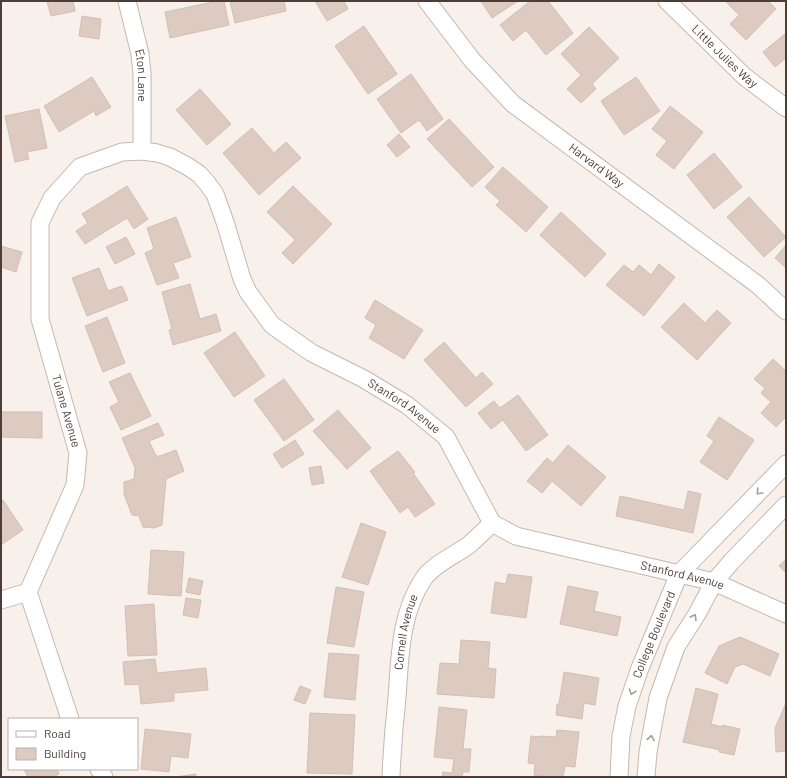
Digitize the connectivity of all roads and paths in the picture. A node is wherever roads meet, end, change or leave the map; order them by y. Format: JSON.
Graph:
{"nodes":[{"id":1,"x":127,"y":1,"type":"edge"},
{"id":2,"x":427,"y":1,"type":"edge"},
{"id":3,"x":668,"y":1,"type":"edge"},
{"id":4,"x":786,"y":108,"type":"edge"},
{"id":5,"x":142,"y":151,"type":"junction"},
{"id":6,"x":786,"y":311,"type":"edge"},
{"id":7,"x":786,"y":464,"type":"edge"},
{"id":8,"x":786,"y":505,"type":"edge"},
{"id":9,"x":492,"y":523,"type":"junction"},
{"id":10,"x":679,"y":574,"type":"junction"},
{"id":11,"x":714,"y":582,"type":"junction"},
{"id":12,"x":28,"y":592,"type":"junction"},
{"id":13,"x":1,"y":600,"type":"edge"},
{"id":14,"x":786,"y":614,"type":"edge"},
{"id":15,"x":70,"y":718,"type":"edge"},
{"id":16,"x":391,"y":777,"type":"edge"},
{"id":17,"x":619,"y":777,"type":"edge"},
{"id":18,"x":646,"y":777,"type":"edge"}],
"edges":[{"from":1,"to":5,"type":"street","name":"Eton Lane"},
{"from":2,"to":6,"type":"street","name":"Harvard Way"},
{"from":3,"to":4,"type":"street","name":"Little Julies Way"},
{"from":5,"to":9,"type":"street","name":"Stanford Avenue"},
{"from":5,"to":12,"type":"street","name":"Tulane Avenue"},
{"from":7,"to":10,"type":"street","name":"College Boulevard","one_way":true},
{"from":8,"to":11,"type":"street","name":"College Boulevard"},
{"from":9,"to":10,"type":"street","name":"Stanford Avenue"},
{"from":9,"to":16,"type":"street","name":"Cornell Avenue"},
{"from":10,"to":11,"type":"street","name":"Stanford Avenue"},
{"from":10,"to":17,"type":"street","name":"College Boulevard","one_way":true},
{"from":11,"to":14,"type":"street","name":"Stanford Avenue"},
{"from":18,"to":11,"type":"street","name":"College Boulevard","one_way":true},
{"from":12,"to":13,"type":"street"},
{"from":12,"to":15,"type":"street"}]}
